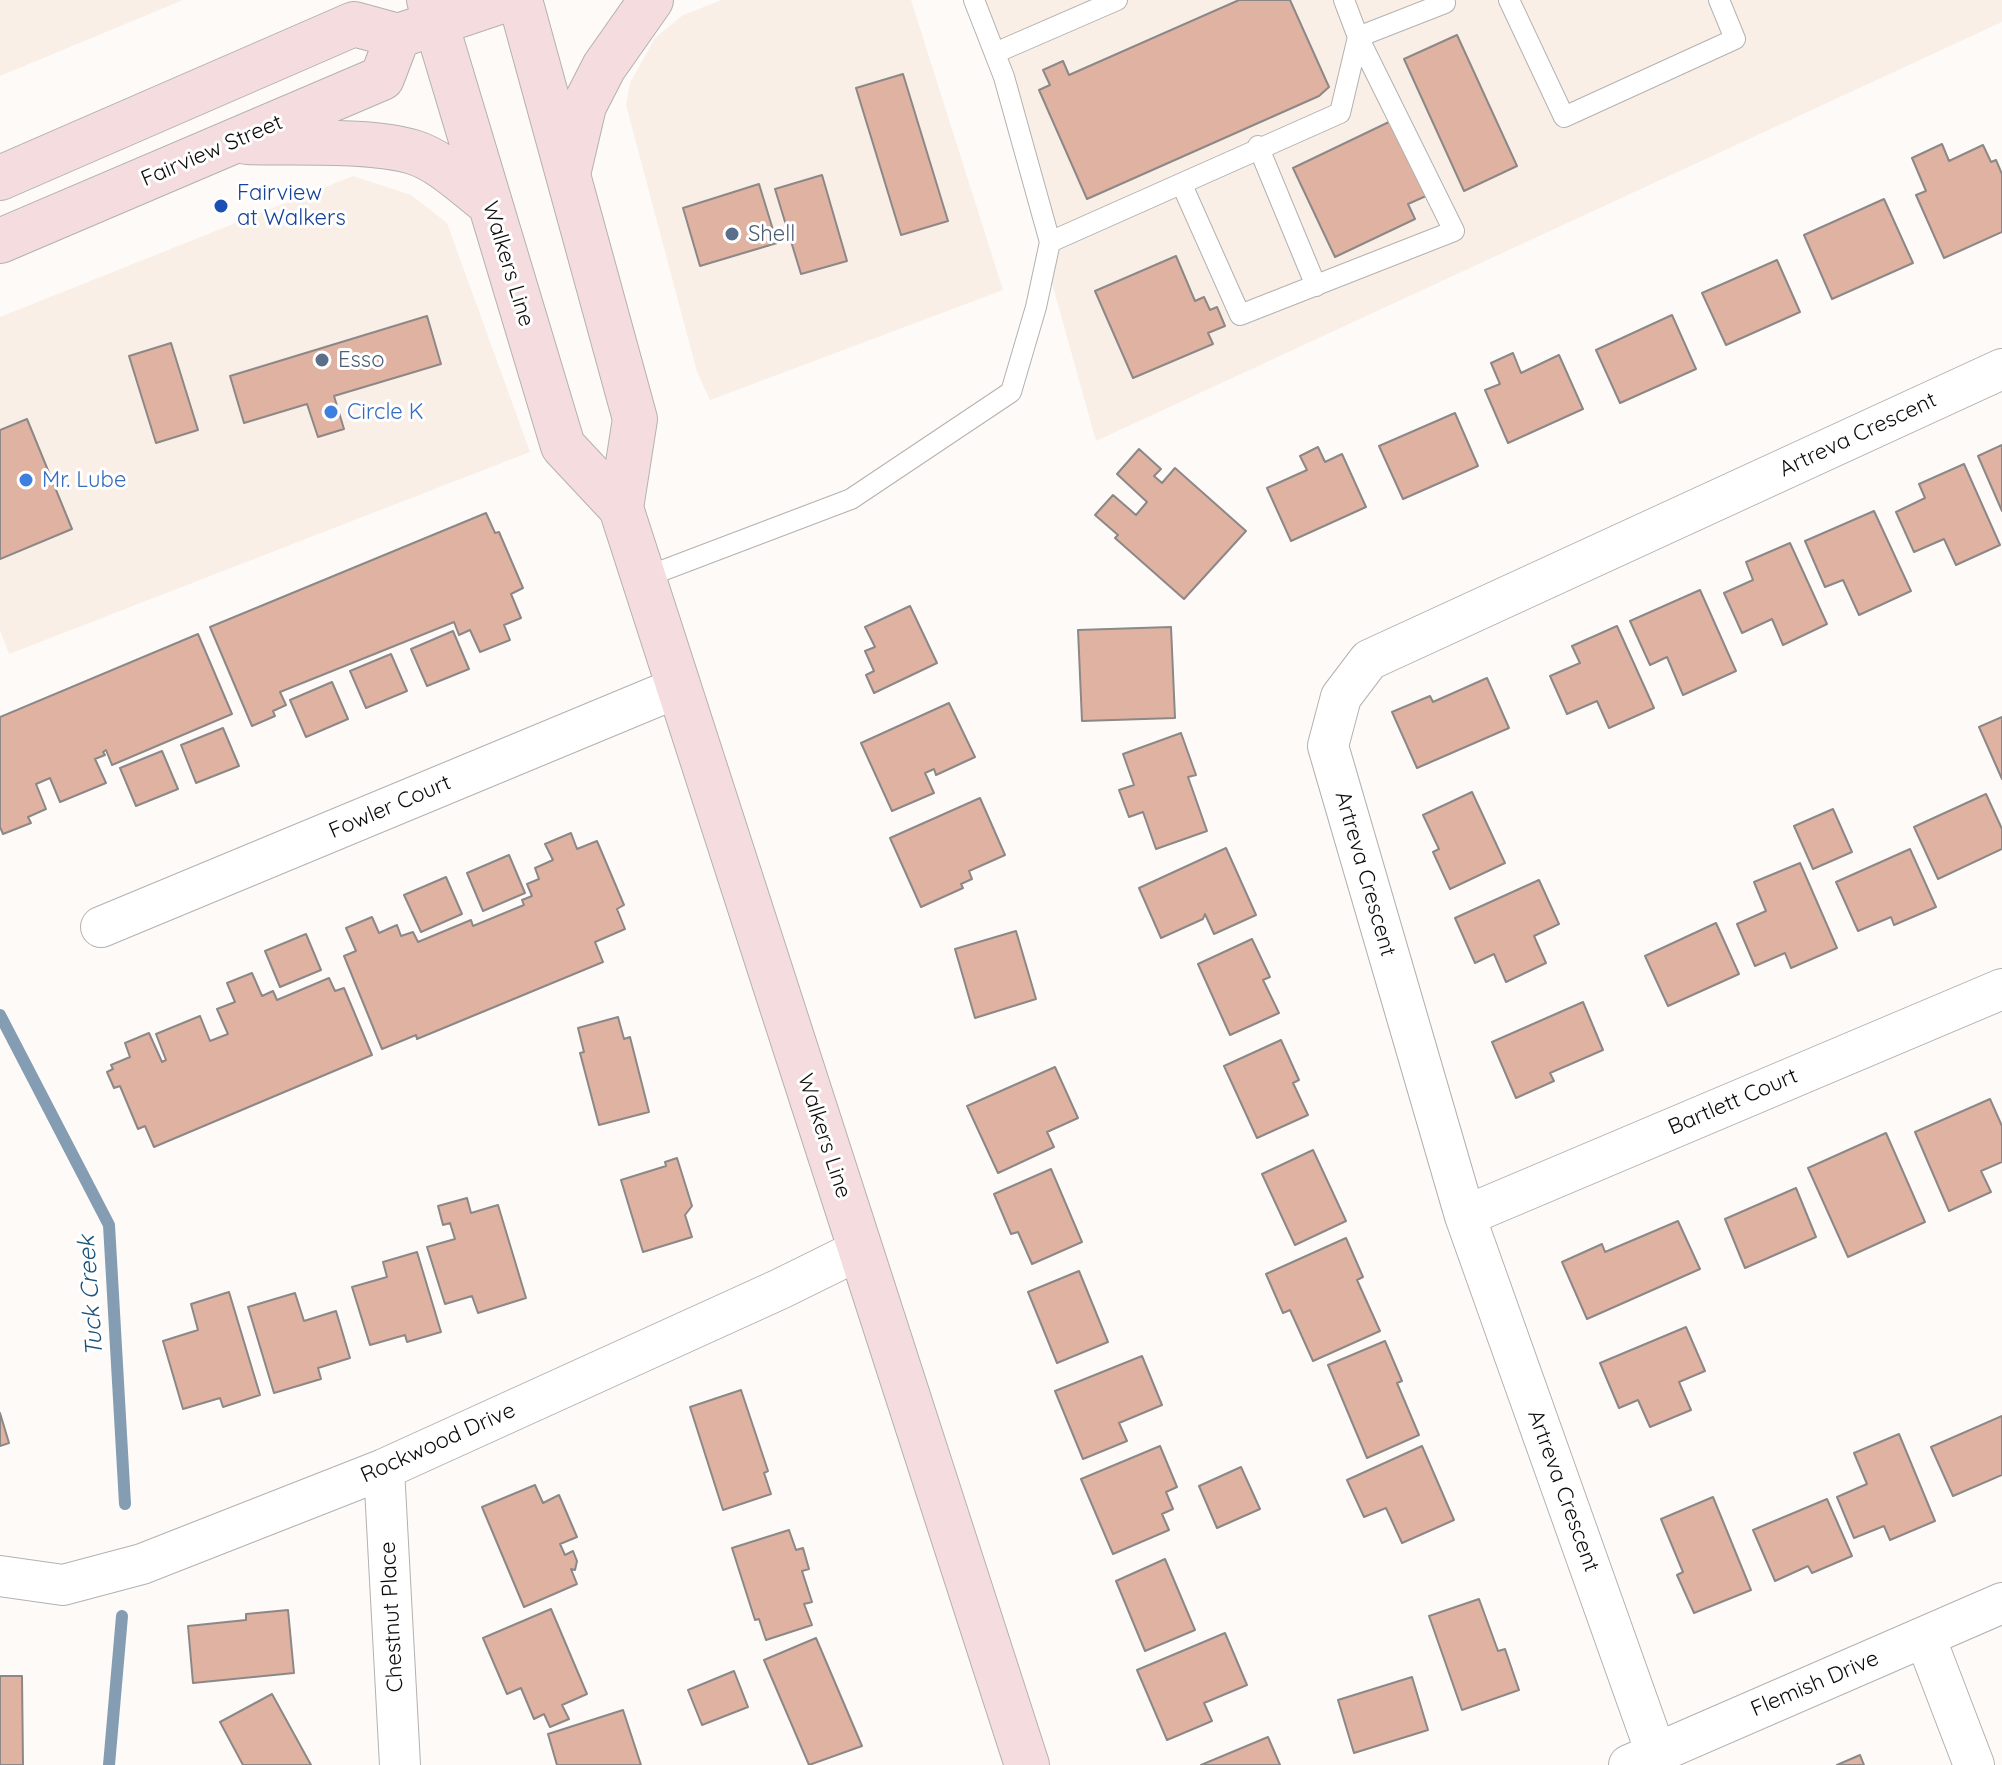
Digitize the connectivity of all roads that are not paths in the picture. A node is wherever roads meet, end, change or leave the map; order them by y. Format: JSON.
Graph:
{"nodes":[{"id":1,"x":335,"y":0,"type":"edge"},
{"id":2,"x":505,"y":0,"type":"edge"},
{"id":3,"x":520,"y":0,"type":"edge"},
{"id":4,"x":651,"y":0,"type":"edge"},
{"id":5,"x":974,"y":0,"type":"edge"},
{"id":6,"x":1117,"y":0,"type":"edge"},
{"id":7,"x":1344,"y":0,"type":"edge"},
{"id":8,"x":1509,"y":0,"type":"edge"},
{"id":9,"x":1719,"y":0,"type":"edge"},
{"id":10,"x":1447,"y":1,"type":"edge"},
{"id":11,"x":421,"y":20,"type":"edge"},
{"id":12,"x":1358,"y":37,"type":"junction"},
{"id":13,"x":995,"y":53,"type":"junction"},
{"id":14,"x":254,"y":70,"type":"junction"},
{"id":15,"x":232,"y":142,"type":"junction"},
{"id":16,"x":1258,"y":146,"type":"junction"},
{"id":17,"x":2,"y":172,"type":"edge"},
{"id":18,"x":568,"y":176,"type":"junction"},
{"id":19,"x":1182,"y":185,"type":"junction"},
{"id":20,"x":490,"y":204,"type":"junction"},
{"id":21,"x":0,"y":241,"type":"edge"},
{"id":22,"x":1050,"y":242,"type":"junction"},
{"id":23,"x":1316,"y":286,"type":"junction"},
{"id":24,"x":2002,"y":369,"type":"edge"},
{"id":25,"x":621,"y":508,"type":"junction"},
{"id":26,"x":643,"y":578,"type":"junction"},
{"id":27,"x":679,"y":687,"type":"junction"},
{"id":28,"x":101,"y":927,"type":"dead end"},
{"id":29,"x":2002,"y":989,"type":"edge"},
{"id":30,"x":1465,"y":1216,"type":"junction"},
{"id":31,"x":861,"y":1249,"type":"junction"},
{"id":32,"x":384,"y":1469,"type":"junction"},
{"id":33,"x":0,"y":1576,"type":"edge"},
{"id":34,"x":2002,"y":1603,"type":"edge"},
{"id":35,"x":1925,"y":1637,"type":"junction"},
{"id":36,"x":1642,"y":1759,"type":"edge"},
{"id":37,"x":400,"y":1765,"type":"edge"},
{"id":38,"x":1027,"y":1765,"type":"edge"},
{"id":39,"x":1974,"y":1765,"type":"edge"}],
"edges":[{"from":1,"to":14,"type":"main road"},
{"from":2,"to":11,"type":"main road"},
{"from":3,"to":18,"type":"main road","name":"Walkers Line"},
{"from":4,"to":18,"type":"main road"},
{"from":5,"to":13,"type":"lane"},
{"from":6,"to":13,"type":"lane"},
{"from":7,"to":12,"type":"lane"},
{"from":8,"to":9,"type":"lane"},
{"from":10,"to":12,"type":"lane"},
{"from":11,"to":14,"type":"main road"},
{"from":11,"to":15,"type":"main road","name":"Fairview Street"},
{"from":11,"to":20,"type":"main road","name":"Walkers Line"},
{"from":12,"to":16,"type":"lane"},
{"from":12,"to":23,"type":"lane"},
{"from":13,"to":22,"type":"lane"},
{"from":14,"to":17,"type":"main road"},
{"from":15,"to":20,"type":"main road"},
{"from":15,"to":21,"type":"main road","name":"Fairview Street"},
{"from":16,"to":19,"type":"lane"},
{"from":16,"to":23,"type":"lane"},
{"from":18,"to":25,"type":"main road","name":"Walkers Line"},
{"from":19,"to":22,"type":"lane"},
{"from":19,"to":23,"type":"lane"},
{"from":20,"to":25,"type":"main road","name":"Walkers Line"},
{"from":22,"to":26,"type":"lane"},
{"from":24,"to":30,"type":"street","name":"Artreva Crescent"},
{"from":25,"to":26,"type":"main road","name":"Walkers Line"},
{"from":26,"to":27,"type":"main road","name":"Walkers Line"},
{"from":27,"to":28,"type":"street","name":"Fowler Court"},
{"from":27,"to":31,"type":"main road","name":"Walkers Line"},
{"from":29,"to":30,"type":"street","name":"Bartlett Court"},
{"from":30,"to":36,"type":"street","name":"Artreva Crescent"},
{"from":31,"to":32,"type":"street","name":"Rockwood Drive"},
{"from":31,"to":38,"type":"main road","name":"Walkers Line"},
{"from":32,"to":33,"type":"street","name":"Rockwood Drive"},
{"from":32,"to":37,"type":"street","name":"Chestnut Place"},
{"from":34,"to":35,"type":"street","name":"Flemish Drive"},
{"from":35,"to":36,"type":"street","name":"Flemish Drive"},
{"from":35,"to":39,"type":"street"}]}
